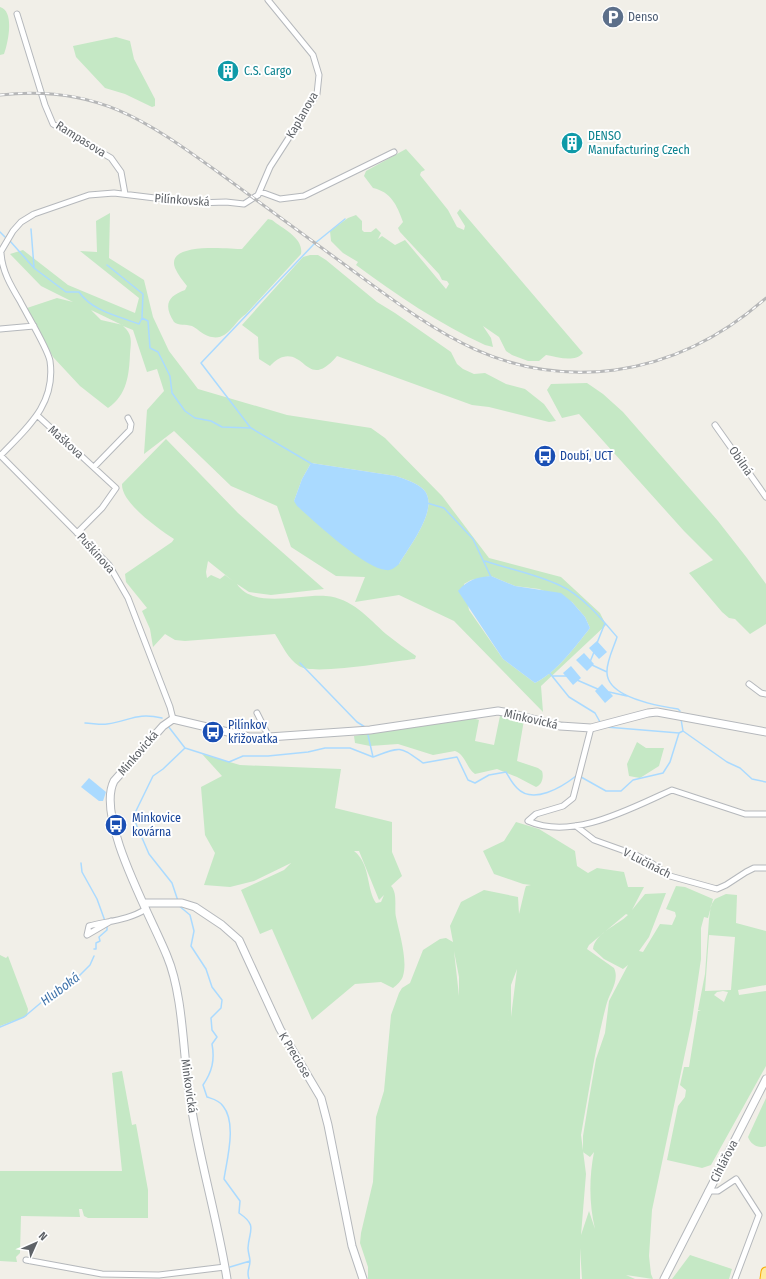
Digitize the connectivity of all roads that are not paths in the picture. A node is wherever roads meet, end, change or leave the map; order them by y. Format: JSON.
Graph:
{"nodes":[{"id":1,"x":268,"y":0,"type":"edge"},
{"id":2,"x":17,"y":14,"type":"dead end"},
{"id":3,"x":394,"y":152,"type":"dead end"},
{"id":4,"x":261,"y":192,"type":"junction"},
{"id":5,"x":125,"y":194,"type":"junction"},
{"id":6,"x":1,"y":253,"type":"edge"},
{"id":7,"x":34,"y":326,"type":"junction"},
{"id":8,"x":0,"y":329,"type":"edge"},
{"id":9,"x":38,"y":416,"type":"junction"},
{"id":10,"x":128,"y":418,"type":"dead end"},
{"id":11,"x":715,"y":425,"type":"dead end"},
{"id":12,"x":0,"y":455,"type":"edge"},
{"id":13,"x":94,"y":468,"type":"junction"},
{"id":14,"x":766,"y":497,"type":"edge"},
{"id":15,"x":77,"y":533,"type":"junction"},
{"id":16,"x":749,"y":684,"type":"dead end"},
{"id":17,"x":766,"y":694,"type":"edge"},
{"id":18,"x":257,"y":713,"type":"dead end"},
{"id":19,"x":173,"y":720,"type":"junction"},
{"id":20,"x":591,"y":728,"type":"junction"},
{"id":21,"x":766,"y":732,"type":"edge"},
{"id":22,"x":269,"y":737,"type":"junction"},
{"id":23,"x":766,"y":814,"type":"edge"},
{"id":24,"x":576,"y":826,"type":"junction"},
{"id":25,"x":766,"y":868,"type":"edge"},
{"id":26,"x":144,"y":906,"type":"junction"},
{"id":27,"x":111,"y":921,"type":"dead end"},
{"id":28,"x":766,"y":1079,"type":"edge"},
{"id":29,"x":708,"y":1191,"type":"junction"},
{"id":30,"x":26,"y":1260,"type":"dead end"},
{"id":31,"x":225,"y":1267,"type":"junction"},
{"id":32,"x":766,"y":1272,"type":"edge"},
{"id":33,"x":227,"y":1279,"type":"edge"},
{"id":34,"x":363,"y":1279,"type":"edge"},
{"id":35,"x":664,"y":1279,"type":"edge"},
{"id":36,"x":735,"y":1279,"type":"edge"},
{"id":37,"x":765,"y":1279,"type":"edge"}],
"edges":[{"from":1,"to":4,"type":"street","name":"Kaplanova"},
{"from":2,"to":5,"type":"street","name":"Rampasova"},
{"from":3,"to":4,"type":"street"},
{"from":4,"to":5,"type":"street","name":"Pilínkovská"},
{"from":5,"to":6,"type":"street","name":"Pilínkovská"},
{"from":6,"to":7,"type":"street","name":"Maškova"},
{"from":7,"to":8,"type":"street"},
{"from":7,"to":9,"type":"street","name":"Maškova"},
{"from":9,"to":12,"type":"street","name":"Maškova"},
{"from":9,"to":13,"type":"street","name":"Maškova"},
{"from":10,"to":13,"type":"street","name":"Maškova"},
{"from":11,"to":14,"type":"street","name":"Obilná"},
{"from":12,"to":15,"type":"street","name":"Puškinova"},
{"from":13,"to":15,"type":"street","name":"Maškova"},
{"from":15,"to":19,"type":"street","name":"Puškinova"},
{"from":16,"to":17,"type":"street"},
{"from":18,"to":22,"type":"street"},
{"from":19,"to":22,"type":"street","name":"Minkovická"},
{"from":19,"to":26,"type":"street","name":"Minkovická"},
{"from":20,"to":21,"type":"street","name":"Minkovická"},
{"from":20,"to":22,"type":"street","name":"Minkovická"},
{"from":20,"to":24,"type":"street"},
{"from":23,"to":24,"type":"street"},
{"from":24,"to":25,"type":"street","name":"V Lučinách"},
{"from":26,"to":27,"type":"street"},
{"from":26,"to":31,"type":"street","name":"Minkovická"},
{"from":26,"to":34,"type":"street","name":"K Preciose"},
{"from":28,"to":29,"type":"street","name":"Cihlářova"},
{"from":29,"to":35,"type":"street","name":"Cihlářova"},
{"from":29,"to":36,"type":"street"},
{"from":30,"to":31,"type":"street"},
{"from":31,"to":33,"type":"street","name":"Minkovická"},
{"from":32,"to":37,"type":"highway"}]}
